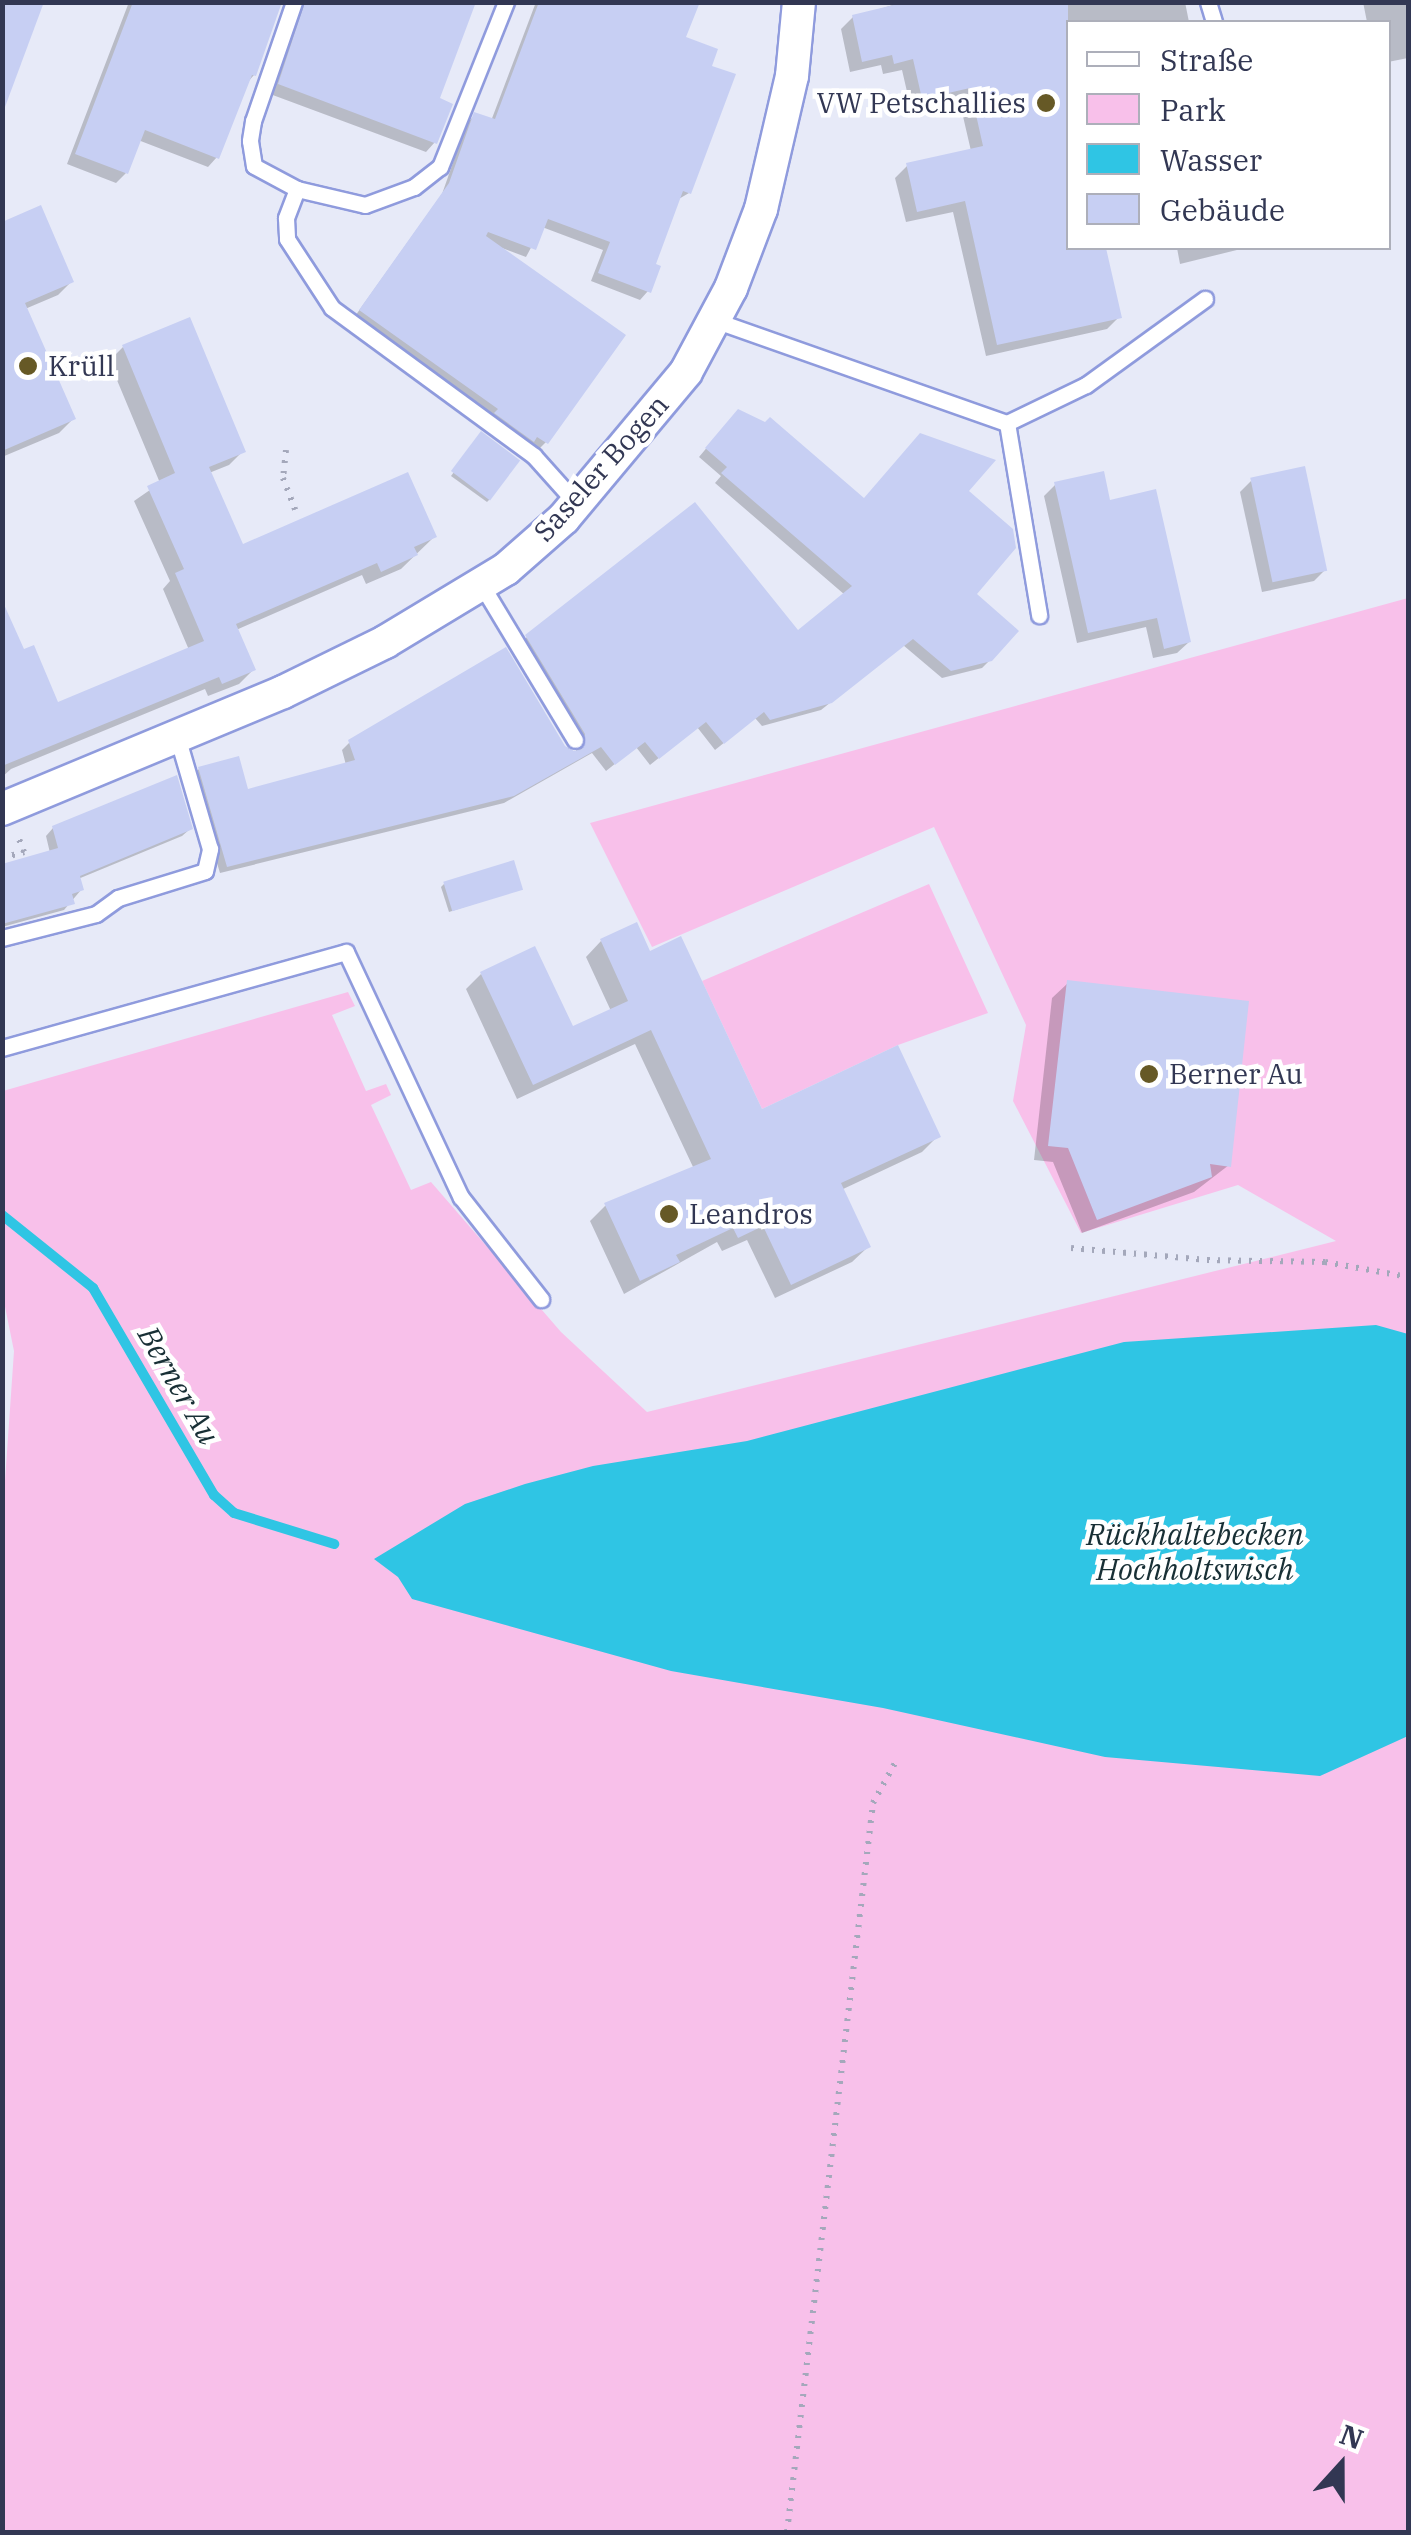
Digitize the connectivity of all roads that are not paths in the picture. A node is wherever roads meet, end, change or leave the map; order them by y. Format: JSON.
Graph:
{"nodes":[{"id":1,"x":294,"y":2,"type":"edge"},
{"id":2,"x":506,"y":2,"type":"edge"},
{"id":3,"x":799,"y":2,"type":"edge"},
{"id":4,"x":297,"y":189,"type":"junction"},
{"id":5,"x":1205,"y":299,"type":"dead end"},
{"id":6,"x":714,"y":320,"type":"junction"},
{"id":7,"x":1007,"y":424,"type":"junction"},
{"id":8,"x":576,"y":503,"type":"junction"},
{"id":9,"x":481,"y":584,"type":"junction"},
{"id":10,"x":1040,"y":615,"type":"dead end"},
{"id":11,"x":176,"y":736,"type":"junction"},
{"id":12,"x":575,"y":740,"type":"dead end"},
{"id":13,"x":2,"y":809,"type":"edge"},
{"id":14,"x":2,"y":938,"type":"edge"},
{"id":15,"x":2,"y":1048,"type":"edge"},
{"id":16,"x":541,"y":1300,"type":"dead end"}],
"edges":[{"from":1,"to":4,"type":"lane"},
{"from":2,"to":4,"type":"lane"},
{"from":3,"to":6,"type":"street","name":"Saseler Bogen"},
{"from":4,"to":8,"type":"lane"},
{"from":5,"to":7,"type":"lane"},
{"from":6,"to":7,"type":"lane"},
{"from":6,"to":8,"type":"street","name":"Saseler Bogen"},
{"from":7,"to":10,"type":"lane"},
{"from":8,"to":9,"type":"street","name":"Saseler Bogen"},
{"from":9,"to":11,"type":"street","name":"Saseler Bogen"},
{"from":9,"to":12,"type":"lane"},
{"from":11,"to":13,"type":"street","name":"Saseler Bogen"},
{"from":11,"to":14,"type":"lane"},
{"from":15,"to":16,"type":"lane"}]}
